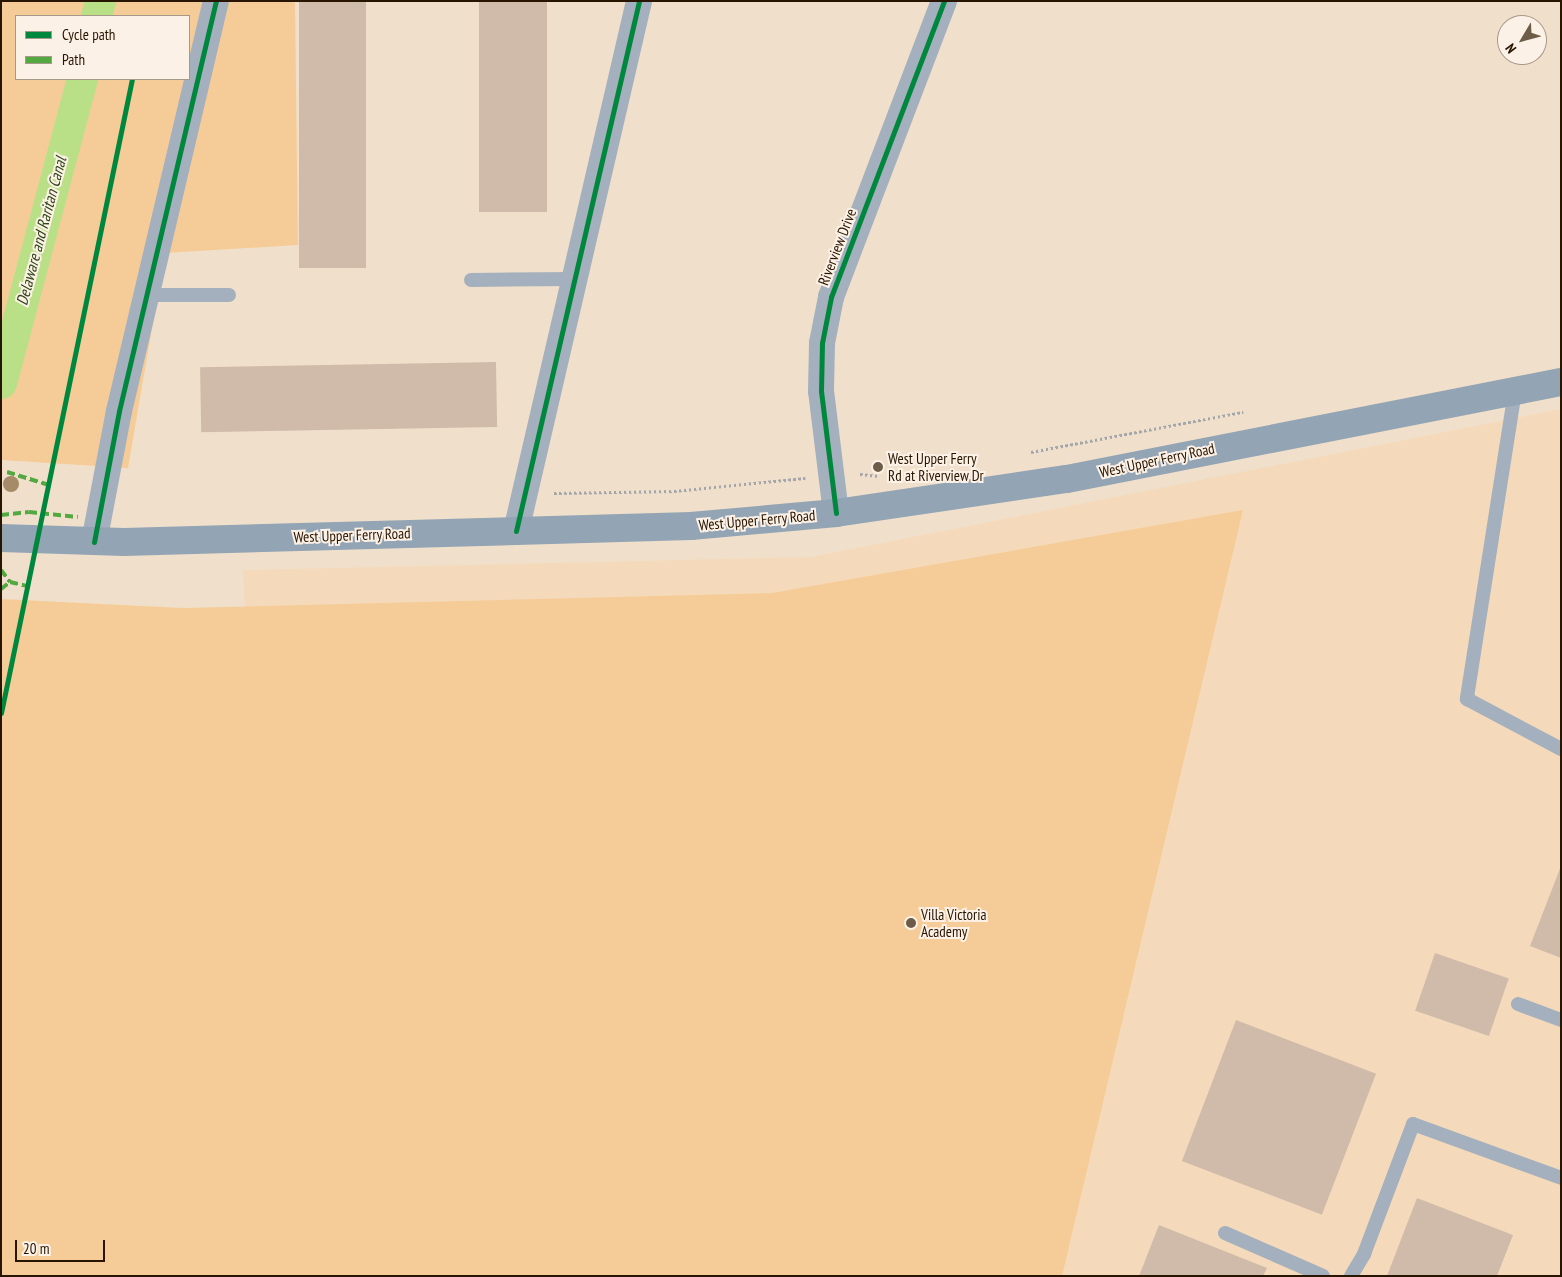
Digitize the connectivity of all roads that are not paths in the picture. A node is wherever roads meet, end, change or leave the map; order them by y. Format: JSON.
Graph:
{"nodes":[{"id":1,"x":216,"y":1,"type":"edge"},
{"id":2,"x":639,"y":1,"type":"edge"},
{"id":3,"x":944,"y":1,"type":"edge"},
{"id":4,"x":575,"y":278,"type":"junction"},
{"id":5,"x":471,"y":280,"type":"dead end"},
{"id":6,"x":147,"y":295,"type":"junction"},
{"id":7,"x":229,"y":295,"type":"dead end"},
{"id":8,"x":1561,"y":382,"type":"edge"},
{"id":9,"x":1515,"y":391,"type":"junction"},
{"id":10,"x":836,"y":513,"type":"junction"},
{"id":11,"x":519,"y":520,"type":"junction"},
{"id":12,"x":1,"y":538,"type":"edge"},
{"id":13,"x":94,"y":542,"type":"junction"},
{"id":14,"x":1561,"y":749,"type":"edge"},
{"id":15,"x":1518,"y":1004,"type":"dead end"},
{"id":16,"x":1561,"y":1020,"type":"edge"},
{"id":17,"x":1561,"y":1178,"type":"edge"},
{"id":18,"x":1225,"y":1233,"type":"dead end"},
{"id":19,"x":1323,"y":1276,"type":"edge"},
{"id":20,"x":1351,"y":1276,"type":"edge"}],
"edges":[{"from":1,"to":6,"type":"street"},
{"from":2,"to":4,"type":"street"},
{"from":3,"to":10,"type":"street","name":"Riverview Drive"},
{"from":4,"to":5,"type":"lane"},
{"from":4,"to":11,"type":"street"},
{"from":6,"to":7,"type":"lane"},
{"from":6,"to":13,"type":"street"},
{"from":8,"to":9,"type":"main road","name":"West Upper Ferry Road"},
{"from":9,"to":10,"type":"main road","name":"West Upper Ferry Road"},
{"from":9,"to":14,"type":"lane"},
{"from":10,"to":11,"type":"main road","name":"West Upper Ferry Road"},
{"from":11,"to":13,"type":"main road","name":"West Upper Ferry Road"},
{"from":12,"to":13,"type":"main road","name":"West Upper Ferry Road"},
{"from":15,"to":16,"type":"lane"},
{"from":17,"to":20,"type":"lane"},
{"from":18,"to":19,"type":"lane"}]}
